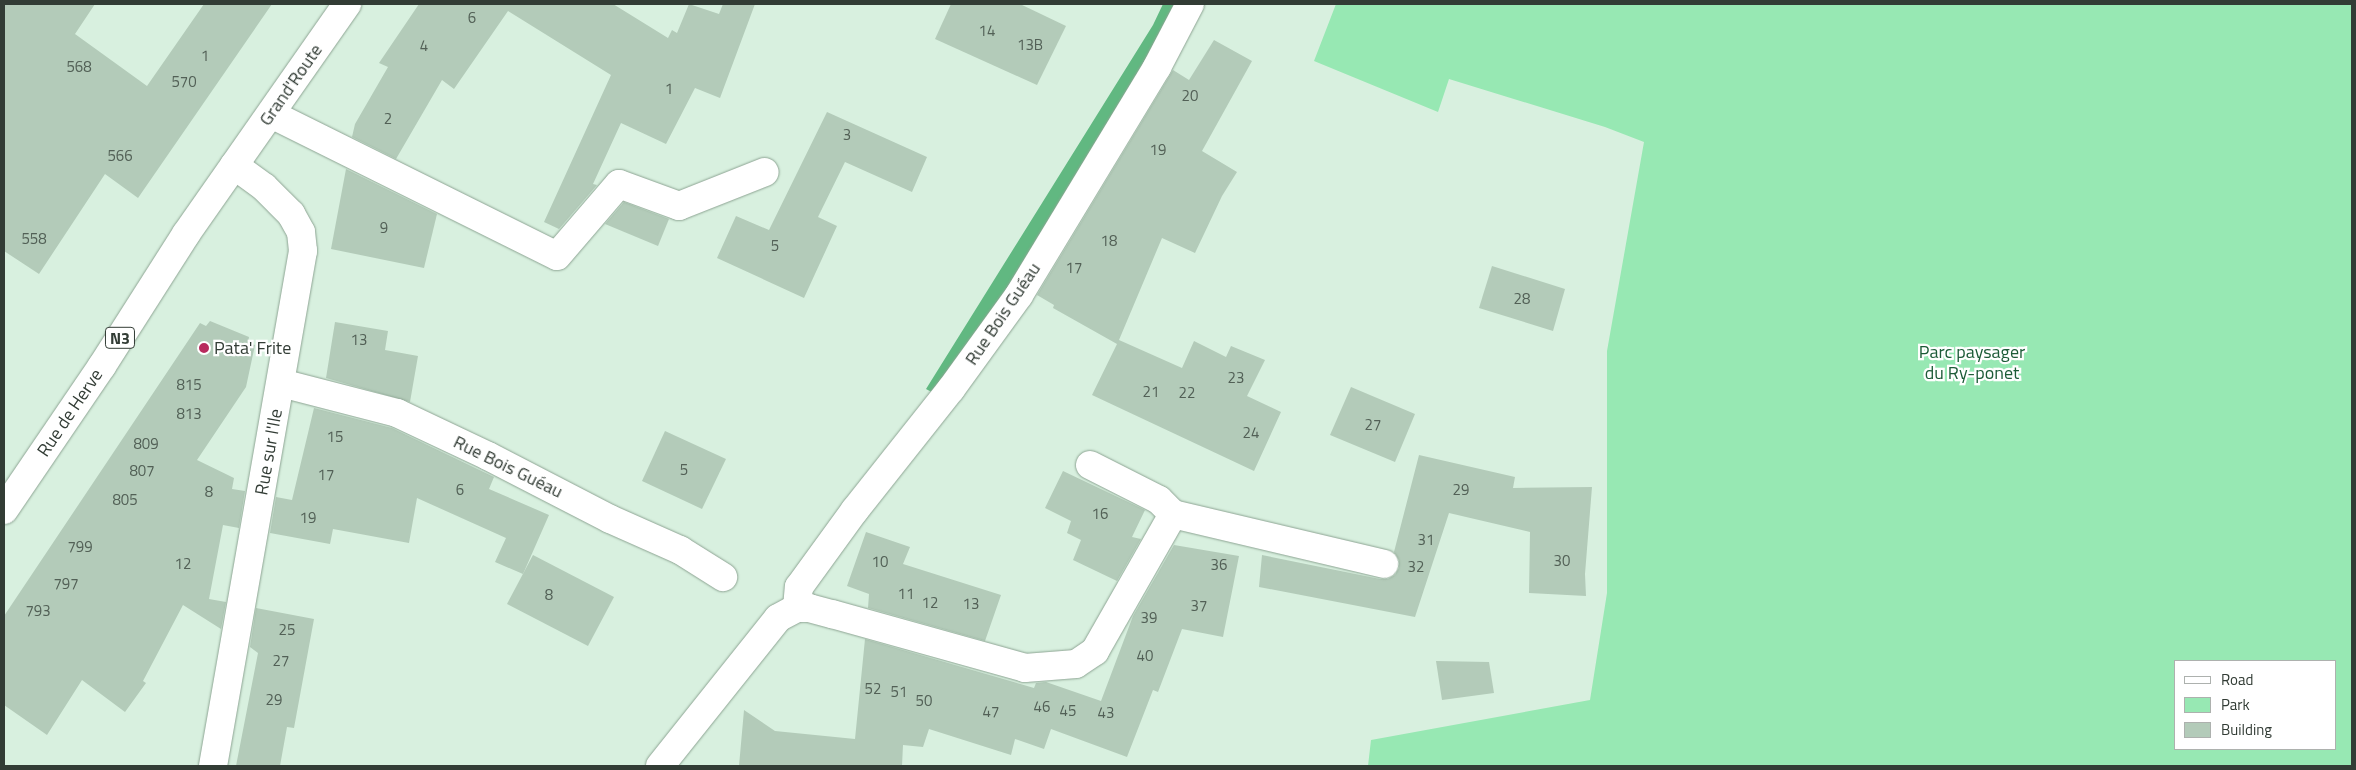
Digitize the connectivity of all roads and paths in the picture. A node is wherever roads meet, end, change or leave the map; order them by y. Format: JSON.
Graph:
{"nodes":[{"id":1,"x":347,"y":4,"type":"edge"},
{"id":2,"x":1190,"y":4,"type":"edge"},
{"id":3,"x":271,"y":114,"type":"junction"},
{"id":4,"x":234,"y":165,"type":"junction"},
{"id":5,"x":764,"y":172,"type":"dead end"},
{"id":6,"x":281,"y":383,"type":"junction"},
{"id":7,"x":1090,"y":465,"type":"dead end"},
{"id":8,"x":4,"y":510,"type":"edge"},
{"id":9,"x":1173,"y":514,"type":"junction"},
{"id":10,"x":1384,"y":564,"type":"dead end"},
{"id":11,"x":723,"y":577,"type":"dead end"},
{"id":12,"x":797,"y":608,"type":"junction"},
{"id":13,"x":213,"y":766,"type":"edge"},
{"id":14,"x":660,"y":766,"type":"edge"}],
"edges":[{"from":1,"to":3,"type":"street","name":"Grand'Route","number":"N3"},
{"from":2,"to":12,"type":"street","name":"Rue Bois Guéau"},
{"from":3,"to":4,"type":"street","name":"Grand'Route","number":"N3"},
{"from":3,"to":5,"type":"street"},
{"from":4,"to":6,"type":"street","name":"Rue sur l'Ile"},
{"from":4,"to":8,"type":"street","name":"Rue de Herve","number":"N3"},
{"from":6,"to":11,"type":"street","name":"Rue Bois Guéau"},
{"from":6,"to":13,"type":"street","name":"Rue sur l'Ile"},
{"from":7,"to":9,"type":"street"},
{"from":9,"to":10,"type":"street"},
{"from":9,"to":12,"type":"street"},
{"from":12,"to":14,"type":"street"}]}
